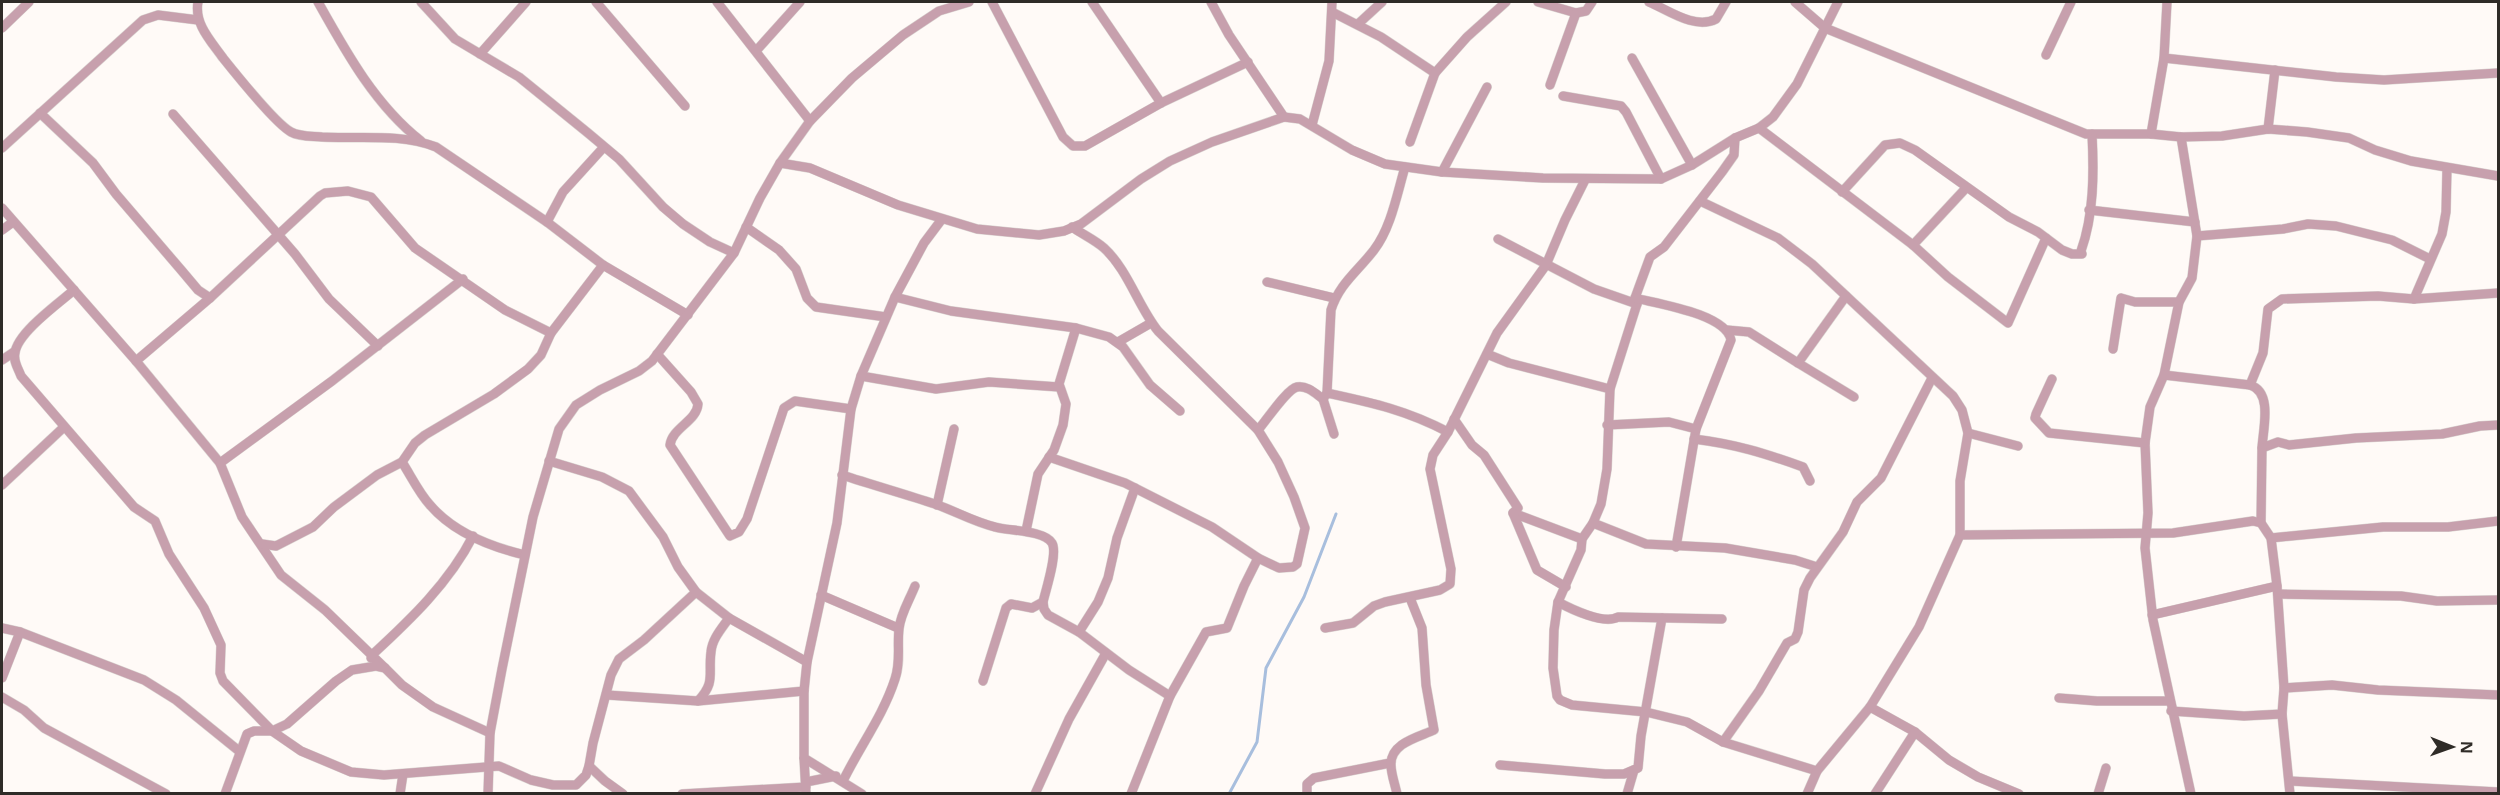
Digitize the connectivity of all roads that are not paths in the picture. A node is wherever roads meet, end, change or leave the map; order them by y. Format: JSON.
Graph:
{"nodes":[{"id":1,"x":29,"y":2,"type":"edge"},
{"id":2,"x":198,"y":2,"type":"edge"},
{"id":3,"x":318,"y":2,"type":"edge"},
{"id":4,"x":421,"y":2,"type":"edge"},
{"id":5,"x":526,"y":2,"type":"edge"},
{"id":6,"x":596,"y":2,"type":"edge"},
{"id":7,"x":717,"y":2,"type":"edge"},
{"id":8,"x":800,"y":2,"type":"edge"},
{"id":9,"x":969,"y":2,"type":"edge"},
{"id":10,"x":992,"y":2,"type":"edge"},
{"id":11,"x":1092,"y":2,"type":"edge"},
{"id":12,"x":1211,"y":2,"type":"edge"},
{"id":13,"x":1382,"y":2,"type":"edge"},
{"id":14,"x":1506,"y":2,"type":"edge"},
{"id":15,"x":1538,"y":2,"type":"edge"},
{"id":16,"x":1592,"y":2,"type":"edge"},
{"id":17,"x":1649,"y":2,"type":"edge"},
{"id":18,"x":1726,"y":2,"type":"edge"},
{"id":19,"x":1795,"y":2,"type":"edge"},
{"id":20,"x":1838,"y":2,"type":"edge"},
{"id":21,"x":2071,"y":2,"type":"edge"},
{"id":22,"x":2167,"y":2,"type":"edge"},
{"id":23,"x":1332,"y":7,"type":"edge"},
{"id":24,"x":1576,"y":13,"type":"junction"},
{"id":25,"x":198,"y":20,"type":"junction"},
{"id":26,"x":1358,"y":24,"type":"junction"},
{"id":27,"x":2,"y":28,"type":"edge"},
{"id":28,"x":1825,"y":28,"type":"junction"},
{"id":29,"x":756,"y":51,"type":"junction"},
{"id":30,"x":480,"y":54,"type":"junction"},
{"id":31,"x":2046,"y":55,"type":"dead end"},
{"id":32,"x":1632,"y":58,"type":"dead end"},
{"id":33,"x":2164,"y":58,"type":"junction"},
{"id":34,"x":1248,"y":62,"type":"junction"},
{"id":35,"x":2275,"y":70,"type":"junction"},
{"id":36,"x":1435,"y":72,"type":"junction"},
{"id":37,"x":2499,"y":73,"type":"edge"},
{"id":38,"x":1551,"y":85,"type":"dead end"},
{"id":39,"x":1487,"y":87,"type":"dead end"},
{"id":40,"x":1563,"y":96,"type":"dead end"},
{"id":41,"x":1161,"y":103,"type":"junction"},
{"id":42,"x":686,"y":106,"type":"dead end"},
{"id":43,"x":40,"y":113,"type":"junction"},
{"id":44,"x":173,"y":114,"type":"dead end"},
{"id":45,"x":1284,"y":117,"type":"junction"},
{"id":46,"x":810,"y":121,"type":"junction"},
{"id":47,"x":1312,"y":125,"type":"junction"},
{"id":48,"x":1759,"y":128,"type":"junction"},
{"id":49,"x":2268,"y":129,"type":"junction"},
{"id":50,"x":2092,"y":134,"type":"junction"},
{"id":51,"x":2151,"y":134,"type":"junction"},
{"id":52,"x":2181,"y":137,"type":"junction"},
{"id":53,"x":1735,"y":138,"type":"junction"},
{"id":54,"x":423,"y":142,"type":"junction"},
{"id":55,"x":1410,"y":142,"type":"dead end"},
{"id":56,"x":2,"y":148,"type":"edge"},
{"id":57,"x":603,"y":148,"type":"junction"},
{"id":58,"x":780,"y":163,"type":"junction"},
{"id":59,"x":1692,"y":165,"type":"junction"},
{"id":60,"x":1405,"y":167,"type":"junction"},
{"id":61,"x":2447,"y":168,"type":"junction"},
{"id":62,"x":1442,"y":172,"type":"junction"},
{"id":63,"x":2499,"y":176,"type":"edge"},
{"id":64,"x":1661,"y":179,"type":"junction"},
{"id":65,"x":1585,"y":180,"type":"junction"},
{"id":66,"x":1966,"y":188,"type":"junction"},
{"id":67,"x":1842,"y":192,"type":"junction"},
{"id":68,"x":1700,"y":201,"type":"junction"},
{"id":69,"x":2,"y":208,"type":"edge"},
{"id":70,"x":2089,"y":210,"type":"junction"},
{"id":71,"x":942,"y":219,"type":"junction"},
{"id":72,"x":12,"y":222,"type":"junction"},
{"id":73,"x":547,"y":222,"type":"junction"},
{"id":74,"x":2195,"y":222,"type":"junction"},
{"id":75,"x":746,"y":227,"type":"junction"},
{"id":76,"x":1072,"y":227,"type":"junction"},
{"id":77,"x":2,"y":230,"type":"edge"},
{"id":78,"x":277,"y":235,"type":"junction"},
{"id":79,"x":2197,"y":236,"type":"junction"},
{"id":80,"x":2046,"y":238,"type":"junction"},
{"id":81,"x":1498,"y":239,"type":"dead end"},
{"id":82,"x":1913,"y":244,"type":"junction"},
{"id":83,"x":734,"y":253,"type":"junction"},
{"id":84,"x":2430,"y":259,"type":"junction"},
{"id":85,"x":603,"y":265,"type":"junction"},
{"id":86,"x":1546,"y":265,"type":"junction"},
{"id":87,"x":463,"y":279,"type":"junction"},
{"id":88,"x":1267,"y":282,"type":"dead end"},
{"id":89,"x":74,"y":290,"type":"junction"},
{"id":90,"x":2499,"y":293,"type":"edge"},
{"id":91,"x":1846,"y":296,"type":"junction"},
{"id":92,"x":895,"y":297,"type":"junction"},
{"id":93,"x":210,"y":298,"type":"junction"},
{"id":94,"x":1335,"y":298,"type":"junction"},
{"id":95,"x":2414,"y":299,"type":"junction"},
{"id":96,"x":1636,"y":301,"type":"junction"},
{"id":97,"x":2179,"y":302,"type":"junction"},
{"id":98,"x":688,"y":315,"type":"junction"},
{"id":99,"x":886,"y":317,"type":"junction"},
{"id":100,"x":1151,"y":323,"type":"junction"},
{"id":101,"x":1076,"y":328,"type":"junction"},
{"id":102,"x":1727,"y":330,"type":"junction"},
{"id":103,"x":551,"y":333,"type":"junction"},
{"id":104,"x":1118,"y":342,"type":"junction"},
{"id":105,"x":378,"y":346,"type":"junction"},
{"id":106,"x":2113,"y":349,"type":"dead end"},
{"id":107,"x":14,"y":352,"type":"junction"},
{"id":108,"x":657,"y":354,"type":"junction"},
{"id":109,"x":1487,"y":354,"type":"junction"},
{"id":110,"x":2,"y":360,"type":"edge"},
{"id":111,"x":136,"y":361,"type":"junction"},
{"id":112,"x":1798,"y":363,"type":"junction"},
{"id":113,"x":2164,"y":375,"type":"junction"},
{"id":114,"x":861,"y":376,"type":"junction"},
{"id":115,"x":1932,"y":378,"type":"junction"},
{"id":116,"x":2052,"y":379,"type":"dead end"},
{"id":117,"x":2250,"y":385,"type":"junction"},
{"id":118,"x":1059,"y":387,"type":"junction"},
{"id":119,"x":1610,"y":389,"type":"junction"},
{"id":120,"x":1325,"y":396,"type":"junction"},
{"id":121,"x":1854,"y":397,"type":"dead end"},
{"id":122,"x":851,"y":409,"type":"junction"},
{"id":123,"x":1180,"y":411,"type":"dead end"},
{"id":124,"x":1454,"y":419,"type":"junction"},
{"id":125,"x":1607,"y":425,"type":"junction"},
{"id":126,"x":2499,"y":425,"type":"edge"},
{"id":127,"x":64,"y":427,"type":"junction"},
{"id":128,"x":954,"y":429,"type":"dead end"},
{"id":129,"x":1258,"y":430,"type":"junction"},
{"id":130,"x":1448,"y":432,"type":"junction"},
{"id":131,"x":1968,"y":433,"type":"junction"},
{"id":132,"x":1334,"y":434,"type":"dead end"},
{"id":133,"x":1695,"y":434,"type":"junction"},
{"id":134,"x":2145,"y":443,"type":"junction"},
{"id":135,"x":2018,"y":446,"type":"dead end"},
{"id":136,"x":2262,"y":448,"type":"junction"},
{"id":137,"x":1049,"y":457,"type":"junction"},
{"id":138,"x":549,"y":461,"type":"junction"},
{"id":139,"x":402,"y":462,"type":"junction"},
{"id":140,"x":219,"y":463,"type":"junction"},
{"id":141,"x":842,"y":475,"type":"junction"},
{"id":142,"x":1810,"y":481,"type":"dead end"},
{"id":143,"x":2,"y":485,"type":"edge"},
{"id":144,"x":1135,"y":488,"type":"junction"},
{"id":145,"x":937,"y":505,"type":"junction"},
{"id":146,"x":1513,"y":513,"type":"junction"},
{"id":147,"x":2499,"y":521,"type":"edge"},
{"id":148,"x":2261,"y":523,"type":"junction"},
{"id":149,"x":1593,"y":524,"type":"junction"},
{"id":150,"x":1026,"y":531,"type":"junction"},
{"id":151,"x":2146,"y":533,"type":"junction"},
{"id":152,"x":1960,"y":535,"type":"junction"},
{"id":153,"x":473,"y":536,"type":"junction"},
{"id":154,"x":2271,"y":538,"type":"junction"},
{"id":155,"x":1582,"y":539,"type":"junction"},
{"id":156,"x":262,"y":544,"type":"junction"},
{"id":157,"x":276,"y":546,"type":"junction"},
{"id":158,"x":1676,"y":547,"type":"junction"},
{"id":159,"x":525,"y":555,"type":"junction"},
{"id":160,"x":1258,"y":558,"type":"junction"},
{"id":161,"x":270,"y":560,"type":"junction"},
{"id":162,"x":1817,"y":567,"type":"junction"},
{"id":163,"x":915,"y":586,"type":"dead end"},
{"id":164,"x":1566,"y":587,"type":"junction"},
{"id":165,"x":2278,"y":590,"type":"junction"},
{"id":166,"x":696,"y":592,"type":"junction"},
{"id":167,"x":821,"y":595,"type":"junction"},
{"id":168,"x":1410,"y":598,"type":"junction"},
{"id":169,"x":2499,"y":600,"type":"edge"},
{"id":170,"x":1043,"y":602,"type":"junction"},
{"id":171,"x":1558,"y":602,"type":"junction"},
{"id":172,"x":2152,"y":615,"type":"junction"},
{"id":173,"x":729,"y":618,"type":"junction"},
{"id":174,"x":1662,"y":618,"type":"junction"},
{"id":175,"x":1722,"y":619,"type":"dead end"},
{"id":176,"x":2,"y":628,"type":"edge"},
{"id":177,"x":898,"y":628,"type":"junction"},
{"id":178,"x":1325,"y":628,"type":"dead end"},
{"id":179,"x":20,"y":632,"type":"junction"},
{"id":180,"x":1079,"y":632,"type":"junction"},
{"id":181,"x":1106,"y":653,"type":"junction"},
{"id":182,"x":372,"y":655,"type":"junction"},
{"id":183,"x":807,"y":662,"type":"junction"},
{"id":184,"x":368,"y":666,"type":"junction"},
{"id":185,"x":385,"y":668,"type":"junction"},
{"id":186,"x":2,"y":678,"type":"edge"},
{"id":187,"x":983,"y":681,"type":"dead end"},
{"id":188,"x":2284,"y":688,"type":"junction"},
{"id":189,"x":804,"y":691,"type":"junction"},
{"id":190,"x":2499,"y":694,"type":"edge"},
{"id":191,"x":607,"y":695,"type":"junction"},
{"id":192,"x":1170,"y":696,"type":"junction"},
{"id":193,"x":2,"y":697,"type":"edge"},
{"id":194,"x":2059,"y":698,"type":"dead end"},
{"id":195,"x":2169,"y":700,"type":"junction"},
{"id":196,"x":698,"y":701,"type":"junction"},
{"id":197,"x":1870,"y":707,"type":"junction"},
{"id":198,"x":2171,"y":711,"type":"junction"},
{"id":199,"x":1646,"y":712,"type":"junction"},
{"id":200,"x":2282,"y":714,"type":"junction"},
{"id":201,"x":272,"y":731,"type":"junction"},
{"id":202,"x":1915,"y":732,"type":"junction"},
{"id":203,"x":490,"y":733,"type":"junction"},
{"id":204,"x":1723,"y":742,"type":"junction"},
{"id":205,"x":239,"y":751,"type":"junction"},
{"id":206,"x":804,"y":758,"type":"junction"},
{"id":207,"x":1390,"y":763,"type":"junction"},
{"id":208,"x":1500,"y":765,"type":"dead end"},
{"id":209,"x":590,"y":766,"type":"junction"},
{"id":210,"x":489,"y":767,"type":"junction"},
{"id":211,"x":2106,"y":768,"type":"dead end"},
{"id":212,"x":1634,"y":770,"type":"junction"},
{"id":213,"x":1817,"y":771,"type":"junction"},
{"id":214,"x":403,"y":774,"type":"junction"},
{"id":215,"x":839,"y":779,"type":"junction"},
{"id":216,"x":2290,"y":781,"type":"junction"},
{"id":217,"x":806,"y":788,"type":"edge"},
{"id":218,"x":2438,"y":791,"type":"edge"},
{"id":219,"x":2499,"y":792,"type":"edge"},
{"id":220,"x":166,"y":794,"type":"edge"},
{"id":221,"x":225,"y":794,"type":"edge"},
{"id":222,"x":400,"y":794,"type":"edge"},
{"id":223,"x":488,"y":794,"type":"edge"},
{"id":224,"x":622,"y":794,"type":"edge"},
{"id":225,"x":682,"y":794,"type":"edge"},
{"id":226,"x":862,"y":794,"type":"edge"},
{"id":227,"x":1035,"y":794,"type":"edge"},
{"id":228,"x":1131,"y":794,"type":"edge"},
{"id":229,"x":1307,"y":794,"type":"edge"},
{"id":230,"x":1397,"y":794,"type":"edge"},
{"id":231,"x":1627,"y":794,"type":"edge"},
{"id":232,"x":1807,"y":794,"type":"edge"},
{"id":233,"x":1875,"y":794,"type":"edge"},
{"id":234,"x":2019,"y":794,"type":"edge"},
{"id":235,"x":2098,"y":794,"type":"edge"},
{"id":236,"x":2191,"y":794,"type":"edge"},
{"id":237,"x":2290,"y":794,"type":"edge"}],
"edges":[{"from":1,"to":27,"type":"street"},
{"from":2,"to":25,"type":"street"},
{"from":3,"to":54,"type":"street"},
{"from":4,"to":30,"type":"street"},
{"from":5,"to":30,"type":"street"},
{"from":6,"to":42,"type":"street"},
{"from":7,"to":29,"type":"street"},
{"from":8,"to":29,"type":"street"},
{"from":9,"to":46,"type":"street"},
{"from":10,"to":41,"type":"street"},
{"from":11,"to":41,"type":"street"},
{"from":12,"to":34,"type":"street"},
{"from":13,"to":26,"type":"street"},
{"from":14,"to":36,"type":"street"},
{"from":15,"to":24,"type":"street"},
{"from":16,"to":24,"type":"street"},
{"from":17,"to":18,"type":"street"},
{"from":19,"to":28,"type":"street"},
{"from":20,"to":28,"type":"street"},
{"from":21,"to":31,"type":"street"},
{"from":22,"to":33,"type":"street"},
{"from":23,"to":26,"type":"street"},
{"from":23,"to":47,"type":"street"},
{"from":24,"to":38,"type":"street"},
{"from":25,"to":43,"type":"street"},
{"from":25,"to":54,"type":"street"},
{"from":26,"to":36,"type":"street"},
{"from":28,"to":48,"type":"street"},
{"from":28,"to":50,"type":"street"},
{"from":29,"to":46,"type":"street"},
{"from":30,"to":57,"type":"street"},
{"from":32,"to":59,"type":"street"},
{"from":33,"to":35,"type":"street"},
{"from":33,"to":51,"type":"street"},
{"from":34,"to":41,"type":"street"},
{"from":34,"to":45,"type":"street"},
{"from":35,"to":37,"type":"street"},
{"from":35,"to":49,"type":"street"},
{"from":36,"to":55,"type":"street"},
{"from":39,"to":62,"type":"street"},
{"from":40,"to":64,"type":"street"},
{"from":43,"to":56,"type":"street"},
{"from":43,"to":93,"type":"street"},
{"from":44,"to":78,"type":"street"},
{"from":45,"to":47,"type":"street"},
{"from":45,"to":76,"type":"street"},
{"from":46,"to":58,"type":"street"},
{"from":47,"to":60,"type":"street"},
{"from":48,"to":53,"type":"street"},
{"from":48,"to":67,"type":"street"},
{"from":49,"to":52,"type":"street"},
{"from":49,"to":61,"type":"street"},
{"from":50,"to":51,"type":"street"},
{"from":50,"to":70,"type":"street"},
{"from":51,"to":52,"type":"street"},
{"from":52,"to":74,"type":"street"},
{"from":53,"to":59,"type":"street"},
{"from":53,"to":68,"type":"street"},
{"from":54,"to":73,"type":"street"},
{"from":57,"to":73,"type":"street"},
{"from":57,"to":83,"type":"street"},
{"from":58,"to":71,"type":"street"},
{"from":58,"to":75,"type":"street"},
{"from":59,"to":64,"type":"street"},
{"from":60,"to":62,"type":"street"},
{"from":60,"to":94,"type":"street"},
{"from":61,"to":63,"type":"street"},
{"from":61,"to":84,"type":"street"},
{"from":62,"to":65,"type":"street"},
{"from":64,"to":65,"type":"street"},
{"from":65,"to":86,"type":"street"},
{"from":66,"to":67,"type":"street"},
{"from":66,"to":80,"type":"street"},
{"from":66,"to":82,"type":"street"},
{"from":67,"to":82,"type":"street"},
{"from":68,"to":91,"type":"street"},
{"from":68,"to":96,"type":"street"},
{"from":69,"to":72,"type":"street"},
{"from":70,"to":74,"type":"street"},
{"from":70,"to":80,"type":"street"},
{"from":71,"to":76,"type":"street"},
{"from":71,"to":92,"type":"street"},
{"from":72,"to":77,"type":"street"},
{"from":72,"to":89,"type":"street"},
{"from":73,"to":85,"type":"street"},
{"from":74,"to":79,"type":"street"},
{"from":75,"to":83,"type":"street"},
{"from":75,"to":99,"type":"street"},
{"from":76,"to":100,"type":"street"},
{"from":78,"to":87,"type":"street"},
{"from":78,"to":93,"type":"street"},
{"from":78,"to":105,"type":"street"},
{"from":79,"to":84,"type":"street"},
{"from":79,"to":97,"type":"street"},
{"from":80,"to":82,"type":"street"},
{"from":81,"to":86,"type":"street"},
{"from":83,"to":98,"type":"street"},
{"from":84,"to":95,"type":"street"},
{"from":85,"to":98,"type":"street"},
{"from":85,"to":103,"type":"street"},
{"from":86,"to":96,"type":"street"},
{"from":86,"to":109,"type":"street"},
{"from":87,"to":103,"type":"street"},
{"from":87,"to":105,"type":"street"},
{"from":88,"to":94,"type":"street"},
{"from":89,"to":107,"type":"street"},
{"from":89,"to":111,"type":"street"},
{"from":90,"to":95,"type":"street"},
{"from":91,"to":112,"type":"street"},
{"from":91,"to":115,"type":"street"},
{"from":92,"to":99,"type":"street"},
{"from":92,"to":101,"type":"street"},
{"from":93,"to":111,"type":"street"},
{"from":94,"to":120,"type":"street"},
{"from":95,"to":117,"type":"street"},
{"from":96,"to":102,"type":"street"},
{"from":96,"to":119,"type":"street"},
{"from":97,"to":106,"type":"street"},
{"from":97,"to":113,"type":"street"},
{"from":98,"to":108,"type":"street"},
{"from":99,"to":114,"type":"street"},
{"from":100,"to":104,"type":"street"},
{"from":100,"to":129,"type":"street"},
{"from":101,"to":104,"type":"street"},
{"from":101,"to":118,"type":"street"},
{"from":102,"to":112,"type":"street"},
{"from":102,"to":133,"type":"street"},
{"from":103,"to":139,"type":"street"},
{"from":104,"to":123,"type":"street"},
{"from":105,"to":140,"type":"street"},
{"from":107,"to":110,"type":"street"},
{"from":107,"to":127,"type":"street"},
{"from":108,"to":122,"type":"street"},
{"from":108,"to":138,"type":"street"},
{"from":109,"to":119,"type":"street"},
{"from":109,"to":124,"type":"street"},
{"from":111,"to":140,"type":"street"},
{"from":112,"to":121,"type":"street"},
{"from":113,"to":117,"type":"street"},
{"from":113,"to":134,"type":"street"},
{"from":114,"to":118,"type":"street"},
{"from":114,"to":122,"type":"street"},
{"from":115,"to":131,"type":"street"},
{"from":115,"to":162,"type":"street"},
{"from":116,"to":134,"type":"street"},
{"from":117,"to":136,"type":"street"},
{"from":118,"to":137,"type":"street"},
{"from":119,"to":125,"type":"street"},
{"from":120,"to":129,"type":"street"},
{"from":120,"to":130,"type":"street"},
{"from":120,"to":132,"type":"street"},
{"from":122,"to":141,"type":"street"},
{"from":124,"to":130,"type":"street"},
{"from":124,"to":146,"type":"street"},
{"from":125,"to":133,"type":"street"},
{"from":125,"to":149,"type":"street"},
{"from":126,"to":136,"type":"street"},
{"from":127,"to":143,"type":"street"},
{"from":127,"to":201,"type":"street"},
{"from":128,"to":145,"type":"street"},
{"from":129,"to":160,"type":"street"},
{"from":130,"to":168,"type":"street"},
{"from":131,"to":135,"type":"street"},
{"from":131,"to":152,"type":"street"},
{"from":133,"to":142,"type":"street"},
{"from":133,"to":158,"type":"street"},
{"from":134,"to":151,"type":"street"},
{"from":136,"to":148,"type":"street"},
{"from":137,"to":144,"type":"street"},
{"from":137,"to":150,"type":"street"},
{"from":138,"to":159,"type":"street"},
{"from":138,"to":166,"type":"street"},
{"from":139,"to":153,"type":"street"},
{"from":139,"to":157,"type":"street"},
{"from":140,"to":156,"type":"street"},
{"from":141,"to":145,"type":"street"},
{"from":141,"to":167,"type":"street"},
{"from":144,"to":160,"type":"street"},
{"from":144,"to":180,"type":"street"},
{"from":145,"to":150,"type":"street"},
{"from":146,"to":155,"type":"street"},
{"from":146,"to":164,"type":"street"},
{"from":147,"to":154,"type":"street"},
{"from":148,"to":151,"type":"street"},
{"from":148,"to":154,"type":"street"},
{"from":149,"to":155,"type":"street"},
{"from":149,"to":158,"type":"street"},
{"from":150,"to":170,"type":"street"},
{"from":151,"to":152,"type":"street"},
{"from":151,"to":172,"type":"street"},
{"from":152,"to":197,"type":"street"},
{"from":153,"to":159,"type":"street"},
{"from":153,"to":182,"type":"street"},
{"from":154,"to":165,"type":"street"},
{"from":155,"to":164,"type":"street"},
{"from":156,"to":157,"type":"street"},
{"from":156,"to":161,"type":"street"},
{"from":157,"to":161,"type":"street"},
{"from":158,"to":162,"type":"street"},
{"from":159,"to":203,"type":"street"},
{"from":160,"to":192,"type":"street"},
{"from":161,"to":182,"type":"street"},
{"from":162,"to":204,"type":"street"},
{"from":163,"to":177,"type":"street"},
{"from":164,"to":171,"type":"street"},
{"from":165,"to":169,"type":"street"},
{"from":165,"to":172,"type":"street"},
{"from":165,"to":188,"type":"street"},
{"from":166,"to":173,"type":"street"},
{"from":166,"to":191,"type":"street"},
{"from":167,"to":177,"type":"street"},
{"from":167,"to":183,"type":"street"},
{"from":168,"to":178,"type":"street"},
{"from":168,"to":207,"type":"street"},
{"from":170,"to":180,"type":"street"},
{"from":170,"to":187,"type":"street"},
{"from":171,"to":174,"type":"street"},
{"from":171,"to":199,"type":"street"},
{"from":172,"to":195,"type":"street"},
{"from":173,"to":183,"type":"street"},
{"from":173,"to":196,"type":"street"},
{"from":174,"to":175,"type":"street"},
{"from":174,"to":199,"type":"street"},
{"from":176,"to":179,"type":"street"},
{"from":177,"to":215,"type":"street"},
{"from":179,"to":186,"type":"street"},
{"from":179,"to":205,"type":"street"},
{"from":180,"to":181,"type":"street"},
{"from":181,"to":192,"type":"street"},
{"from":181,"to":227,"type":"street"},
{"from":182,"to":184,"type":"street"},
{"from":182,"to":185,"type":"street"},
{"from":183,"to":189,"type":"street"},
{"from":184,"to":185,"type":"street"},
{"from":184,"to":201,"type":"street"},
{"from":185,"to":203,"type":"street"},
{"from":188,"to":190,"type":"street"},
{"from":188,"to":200,"type":"street"},
{"from":189,"to":196,"type":"street"},
{"from":189,"to":206,"type":"street"},
{"from":191,"to":196,"type":"street"},
{"from":191,"to":209,"type":"street"},
{"from":192,"to":228,"type":"street"},
{"from":193,"to":220,"type":"street"},
{"from":194,"to":195,"type":"street"},
{"from":195,"to":198,"type":"street"},
{"from":197,"to":202,"type":"street"},
{"from":197,"to":213,"type":"street"},
{"from":198,"to":200,"type":"street"},
{"from":198,"to":236,"type":"street"},
{"from":199,"to":204,"type":"street"},
{"from":199,"to":212,"type":"street"},
{"from":200,"to":216,"type":"street"},
{"from":201,"to":205,"type":"street"},
{"from":201,"to":214,"type":"street"},
{"from":202,"to":233,"type":"street"},
{"from":202,"to":234,"type":"street"},
{"from":203,"to":210,"type":"street"},
{"from":204,"to":213,"type":"street"},
{"from":205,"to":221,"type":"street"},
{"from":206,"to":215,"type":"street"},
{"from":206,"to":217,"type":"street"},
{"from":207,"to":229,"type":"street"},
{"from":207,"to":230,"type":"street"},
{"from":208,"to":212,"type":"street"},
{"from":209,"to":210,"type":"street"},
{"from":209,"to":224,"type":"street"},
{"from":210,"to":214,"type":"street"},
{"from":210,"to":223,"type":"street"},
{"from":211,"to":235,"type":"street"},
{"from":212,"to":231,"type":"street"},
{"from":213,"to":232,"type":"street"},
{"from":214,"to":222,"type":"street"},
{"from":215,"to":217,"type":"street"},
{"from":215,"to":226,"type":"street"},
{"from":216,"to":218,"type":"street"},
{"from":216,"to":237,"type":"street"},
{"from":217,"to":225,"type":"street"},
{"from":218,"to":219,"type":"street"}]}
